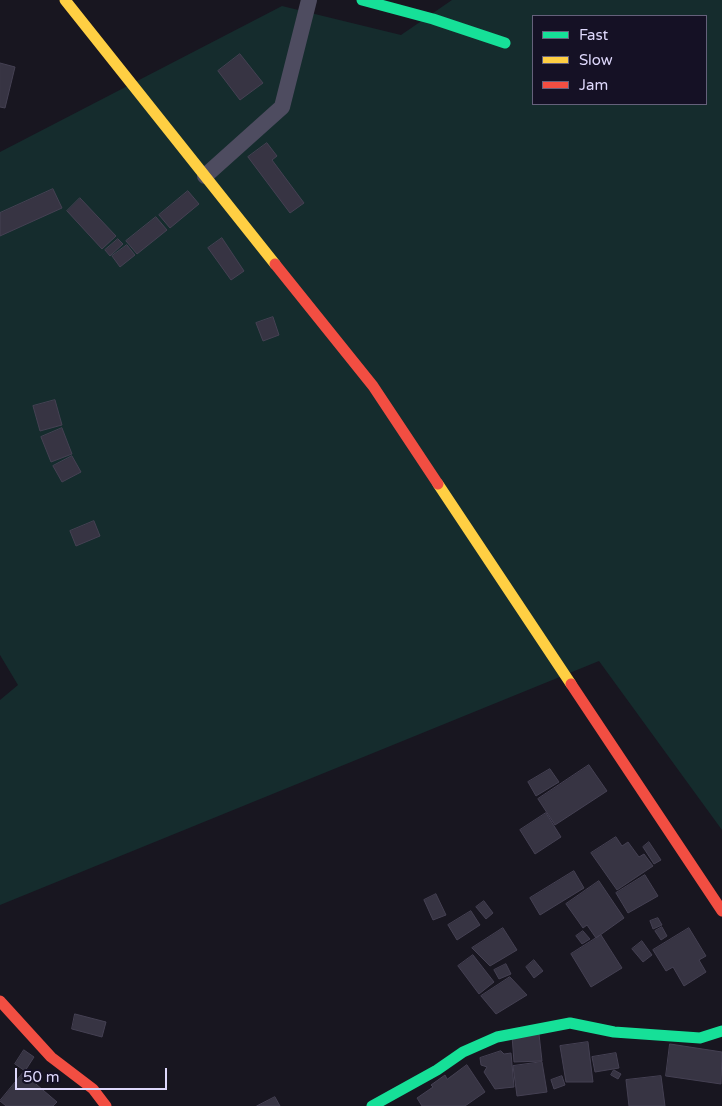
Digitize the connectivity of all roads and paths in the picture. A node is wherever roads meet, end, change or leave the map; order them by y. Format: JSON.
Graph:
{"nodes":[{"id":1,"x":65,"y":0,"type":"edge"},
{"id":2,"x":309,"y":0,"type":"edge"},
{"id":3,"x":362,"y":0,"type":"edge"},
{"id":4,"x":505,"y":43,"type":"dead end"},
{"id":5,"x":205,"y":176,"type":"junction"},
{"id":6,"x":722,"y":911,"type":"edge"},
{"id":7,"x":0,"y":1001,"type":"edge"},
{"id":8,"x":722,"y":1031,"type":"edge"},
{"id":9,"x":106,"y":1106,"type":"edge"},
{"id":10,"x":372,"y":1106,"type":"edge"}],
"edges":[{"from":1,"to":5,"type":"street"},
{"from":2,"to":5,"type":"street"},
{"from":3,"to":4,"type":"street"},
{"from":5,"to":6,"type":"street"},
{"from":7,"to":9,"type":"street"},
{"from":8,"to":10,"type":"street"}]}
